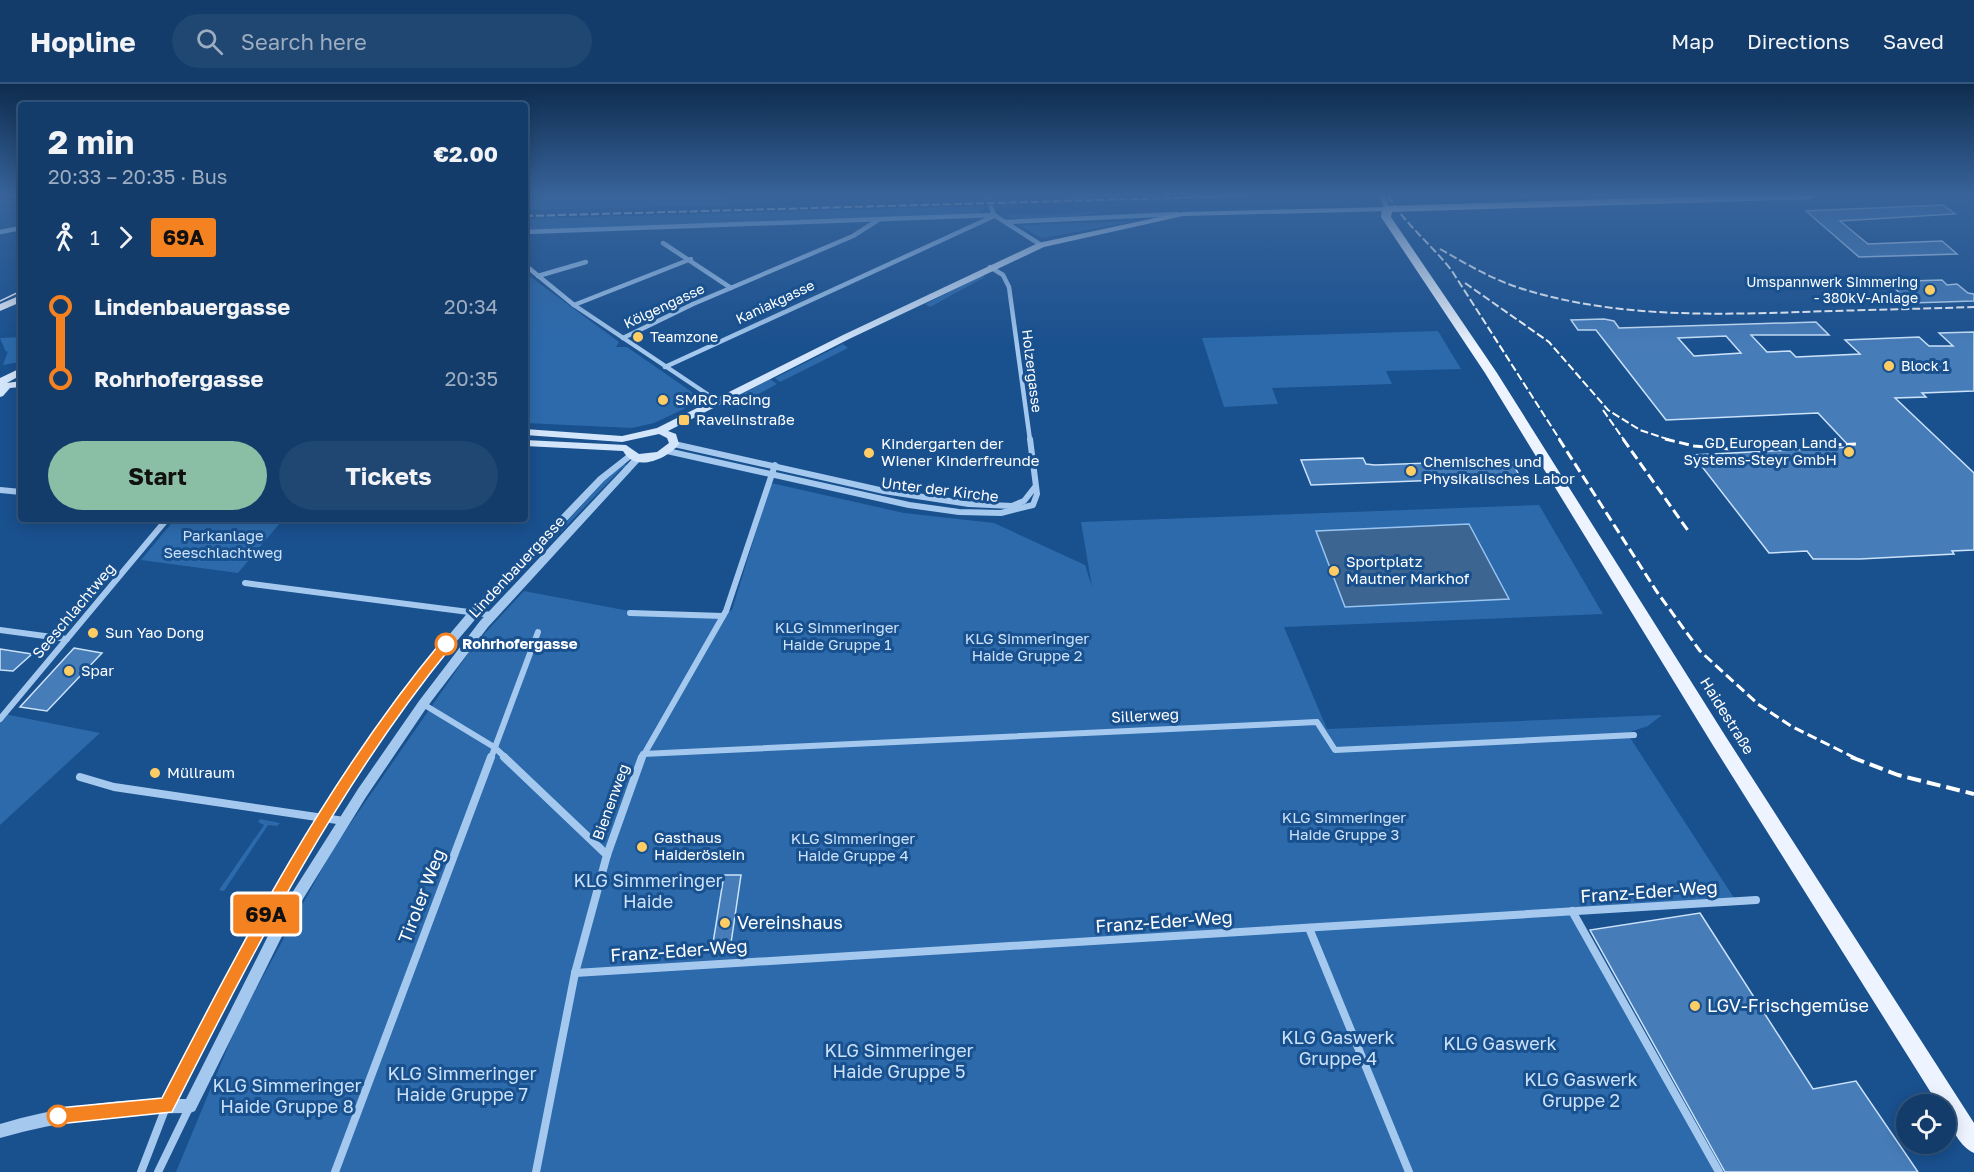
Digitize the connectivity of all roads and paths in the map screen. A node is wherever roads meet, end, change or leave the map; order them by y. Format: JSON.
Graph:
{"nodes":[{"id":1,"x":670,"y":247,"type":"edge"},
{"id":2,"x":828,"y":247,"type":"edge"},
{"id":3,"x":925,"y":247,"type":"edge"},
{"id":4,"x":1037,"y":247,"type":"edge"},
{"id":5,"x":1405,"y":247,"type":"edge"},
{"id":6,"x":691,"y":259,"type":"junction"},
{"id":7,"x":586,"y":262,"type":"dead end"},
{"id":8,"x":990,"y":267,"type":"junction"},
{"id":9,"x":528,"y":268,"type":"edge"},
{"id":10,"x":538,"y":276,"type":"junction"},
{"id":11,"x":731,"y":288,"type":"junction"},
{"id":12,"x":18,"y":302,"type":"edge"},
{"id":13,"x":574,"y":305,"type":"junction"},
{"id":14,"x":0,"y":308,"type":"edge"},
{"id":15,"x":622,"y":338,"type":"junction"},
{"id":16,"x":665,"y":367,"type":"junction"},
{"id":17,"x":18,"y":372,"type":"edge"},
{"id":18,"x":4,"y":390,"type":"edge"},
{"id":19,"x":718,"y":402,"type":"junction"},
{"id":20,"x":660,"y":431,"type":"junction"},
{"id":21,"x":528,"y":432,"type":"edge"},
{"id":22,"x":633,"y":438,"type":"junction"},
{"id":23,"x":528,"y":442,"type":"edge"},
{"id":24,"x":671,"y":444,"type":"junction"},
{"id":25,"x":631,"y":454,"type":"junction"},
{"id":26,"x":775,"y":465,"type":"junction"},
{"id":27,"x":770,"y":473,"type":"junction"},
{"id":28,"x":1035,"y":487,"type":"junction"},
{"id":29,"x":0,"y":490,"type":"edge"},
{"id":30,"x":18,"y":492,"type":"edge"},
{"id":31,"x":930,"y":504,"type":"junction"},
{"id":32,"x":1012,"y":506,"type":"junction"},
{"id":33,"x":1019,"y":512,"type":"junction"},
{"id":34,"x":164,"y":522,"type":"edge"},
{"id":35,"x":245,"y":583,"type":"dead end"},
{"id":36,"x":474,"y":613,"type":"junction"},
{"id":37,"x":630,"y":613,"type":"dead end"},
{"id":38,"x":492,"y":615,"type":"junction"},
{"id":39,"x":723,"y":616,"type":"junction"},
{"id":40,"x":0,"y":630,"type":"edge"},
{"id":41,"x":538,"y":632,"type":"dead end"},
{"id":42,"x":67,"y":639,"type":"junction"},
{"id":43,"x":423,"y":704,"type":"junction"},
{"id":44,"x":0,"y":718,"type":"edge"},
{"id":45,"x":1634,"y":735,"type":"dead end"},
{"id":46,"x":494,"y":747,"type":"junction"},
{"id":47,"x":643,"y":754,"type":"junction"},
{"id":48,"x":80,"y":777,"type":"dead end"},
{"id":49,"x":323,"y":819,"type":"junction"},
{"id":50,"x":344,"y":821,"type":"junction"},
{"id":51,"x":607,"y":855,"type":"junction"},
{"id":52,"x":1756,"y":900,"type":"dead end"},
{"id":53,"x":1572,"y":911,"type":"junction"},
{"id":54,"x":1309,"y":928,"type":"junction"},
{"id":55,"x":575,"y":973,"type":"junction"},
{"id":56,"x":167,"y":1106,"type":"junction"},
{"id":57,"x":190,"y":1106,"type":"junction"},
{"id":58,"x":0,"y":1131,"type":"edge"},
{"id":59,"x":1974,"y":1143,"type":"edge"},
{"id":60,"x":141,"y":1172,"type":"edge"},
{"id":61,"x":158,"y":1172,"type":"edge"},
{"id":62,"x":335,"y":1172,"type":"edge"},
{"id":63,"x":536,"y":1172,"type":"edge"},
{"id":64,"x":1409,"y":1172,"type":"edge"},
{"id":65,"x":1719,"y":1172,"type":"edge"}],
"edges":[{"from":1,"to":6,"type":"street"},
{"from":2,"to":11,"type":"street","name":"Kölgengasse"},
{"from":3,"to":16,"type":"street","name":"Kaniakgasse"},
{"from":4,"to":8,"type":"main road"},
{"from":5,"to":59,"type":"main road","name":"Haidestraße"},
{"from":6,"to":11,"type":"street"},
{"from":6,"to":13,"type":"street"},
{"from":7,"to":10,"type":"street"},
{"from":8,"to":19,"type":"main road"},
{"from":8,"to":28,"type":"street","name":"Holzergasse"},
{"from":9,"to":10,"type":"street"},
{"from":10,"to":13,"type":"street"},
{"from":11,"to":15,"type":"street","name":"Kölgengasse"},
{"from":12,"to":14,"type":"main road"},
{"from":13,"to":15,"type":"street"},
{"from":15,"to":16,"type":"street"},
{"from":16,"to":19,"type":"street"},
{"from":17,"to":18,"type":"main road"},
{"from":19,"to":20,"type":"main road"},
{"from":19,"to":24,"type":"main road"},
{"from":20,"to":22,"type":"main road"},
{"from":20,"to":24,"type":"main road","name":"Unter der Kirche"},
{"from":21,"to":22,"type":"main road"},
{"from":22,"to":25,"type":"main road"},
{"from":23,"to":25,"type":"main road","name":"Unter der Kirche"},
{"from":24,"to":25,"type":"main road","name":"Unter der Kirche"},
{"from":24,"to":26,"type":"street","name":"Unter der Kirche"},
{"from":24,"to":27,"type":"street","name":"Unter der Kirche"},
{"from":25,"to":36,"type":"street","name":"Lindenbauergasse"},
{"from":25,"to":38,"type":"street","name":"Lindenbauergasse"},
{"from":26,"to":27,"type":"street","name":"Bienenweg"},
{"from":26,"to":31,"type":"street","name":"Unter der Kirche"},
{"from":27,"to":31,"type":"street","name":"Unter der Kirche"},
{"from":27,"to":39,"type":"street","name":"Bienenweg"},
{"from":28,"to":32,"type":"street","name":"Unter der Kirche"},
{"from":28,"to":33,"type":"street","name":"Unter der Kirche"},
{"from":29,"to":30,"type":"street"},
{"from":31,"to":32,"type":"street","name":"Unter der Kirche"},
{"from":31,"to":33,"type":"street","name":"Unter der Kirche"},
{"from":32,"to":33,"type":"street"},
{"from":34,"to":42,"type":"street","name":"Seeschlachtweg"},
{"from":35,"to":36,"type":"street"},
{"from":36,"to":38,"type":"street"},
{"from":36,"to":49,"type":"street","name":"Lindenbauergasse"},
{"from":37,"to":39,"type":"street"},
{"from":38,"to":43,"type":"street","name":"Lindenbauergasse"},
{"from":39,"to":47,"type":"street","name":"Bienenweg"},
{"from":40,"to":42,"type":"street"},
{"from":41,"to":46,"type":"street","name":"Tiroler Weg"},
{"from":42,"to":44,"type":"street","name":"Seeschlachtweg"},
{"from":43,"to":46,"type":"street"},
{"from":43,"to":50,"type":"street","name":"Lindenbauergasse"},
{"from":45,"to":47,"type":"street","name":"Sillerweg"},
{"from":46,"to":51,"type":"street"},
{"from":46,"to":62,"type":"street","name":"Tiroler Weg"},
{"from":47,"to":51,"type":"street","name":"Bienenweg"},
{"from":48,"to":49,"type":"street"},
{"from":49,"to":50,"type":"street"},
{"from":49,"to":56,"type":"street","name":"Lindenbauergasse"},
{"from":50,"to":57,"type":"street","name":"Lindenbauergasse"},
{"from":51,"to":55,"type":"street","name":"Bienenweg"},
{"from":52,"to":53,"type":"street","name":"Franz-Eder-Weg"},
{"from":53,"to":54,"type":"street","name":"Franz-Eder-Weg"},
{"from":53,"to":65,"type":"street"},
{"from":54,"to":55,"type":"street","name":"Franz-Eder-Weg"},
{"from":54,"to":64,"type":"street"},
{"from":55,"to":63,"type":"street","name":"Bienenweg"},
{"from":56,"to":57,"type":"street"},
{"from":56,"to":58,"type":"street"},
{"from":56,"to":60,"type":"street"},
{"from":57,"to":61,"type":"street"}]}
